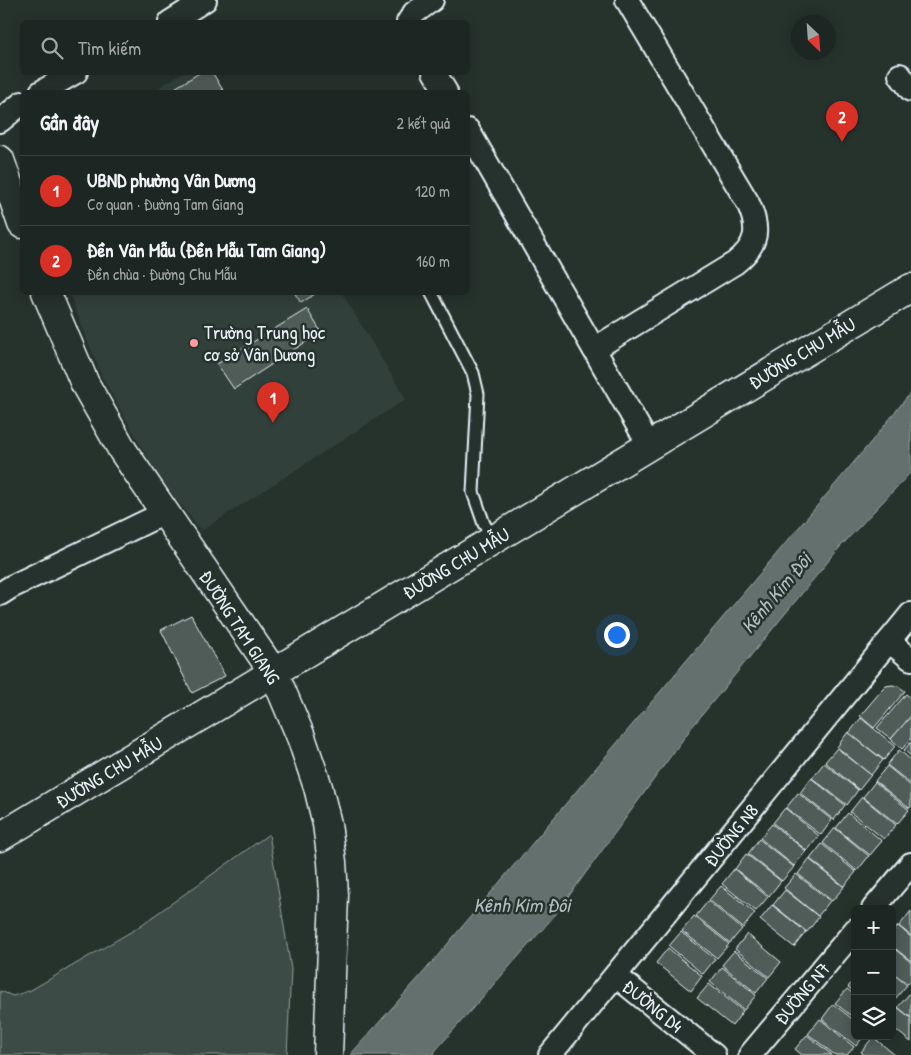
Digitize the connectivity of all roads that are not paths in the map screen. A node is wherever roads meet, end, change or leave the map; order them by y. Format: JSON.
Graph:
{"nodes":[{"id":1,"x":205,"y":0,"type":"edge"},
{"id":2,"x":432,"y":0,"type":"edge"},
{"id":3,"x":627,"y":0,"type":"edge"},
{"id":4,"x":173,"y":20,"type":"edge"},
{"id":5,"x":409,"y":20,"type":"edge"},
{"id":6,"x":71,"y":75,"type":"edge"},
{"id":7,"x":436,"y":75,"type":"edge"},
{"id":8,"x":44,"y":90,"type":"edge"},
{"id":9,"x":445,"y":90,"type":"edge"},
{"id":10,"x":20,"y":105,"type":"edge"},
{"id":11,"x":0,"y":121,"type":"edge"},
{"id":12,"x":470,"y":133,"type":"edge"},
{"id":13,"x":0,"y":160,"type":"edge"},
{"id":14,"x":20,"y":218,"type":"edge"},
{"id":15,"x":911,"y":288,"type":"edge"},
{"id":16,"x":47,"y":295,"type":"edge"},
{"id":17,"x":432,"y":295,"type":"edge"},
{"id":18,"x":594,"y":349,"type":"junction"},
{"id":19,"x":649,"y":445,"type":"junction"},
{"id":20,"x":164,"y":513,"type":"junction"},
{"id":21,"x":494,"y":539,"type":"junction"},
{"id":22,"x":0,"y":594,"type":"edge"},
{"id":23,"x":911,"y":614,"type":"edge"},
{"id":24,"x":889,"y":641,"type":"junction"},
{"id":25,"x":911,"y":659,"type":"edge"},
{"id":26,"x":274,"y":673,"type":"junction"},
{"id":27,"x":0,"y":836,"type":"edge"},
{"id":28,"x":911,"y":864,"type":"edge"},
{"id":29,"x":876,"y":905,"type":"edge"},
{"id":30,"x":851,"y":935,"type":"edge"},
{"id":31,"x":616,"y":976,"type":"junction"},
{"id":32,"x":328,"y":1046,"type":"edge"},
{"id":33,"x":550,"y":1055,"type":"edge"},
{"id":34,"x":714,"y":1055,"type":"edge"},
{"id":35,"x":750,"y":1055,"type":"edge"}],
"edges":[{"from":1,"to":4,"type":"street"},
{"from":2,"to":5,"type":"street"},
{"from":3,"to":18,"type":"street"},
{"from":6,"to":8,"type":"street"},
{"from":7,"to":9,"type":"street"},
{"from":10,"to":11,"type":"street"},
{"from":12,"to":18,"type":"street"},
{"from":13,"to":14,"type":"street"},
{"from":15,"to":19,"type":"street","name":"ĐƯỜNG CHU MẪU"},
{"from":16,"to":20,"type":"street","name":"ĐƯỜNG TAM GIANG"},
{"from":17,"to":21,"type":"lane"},
{"from":18,"to":19,"type":"street"},
{"from":19,"to":21,"type":"street","name":"ĐƯỜNG CHU MẪU"},
{"from":20,"to":22,"type":"street"},
{"from":20,"to":26,"type":"street","name":"ĐƯỜNG TAM GIANG"},
{"from":21,"to":26,"type":"street","name":"ĐƯỜNG CHU MẪU"},
{"from":23,"to":24,"type":"street","name":"ĐƯỜNG N8"},
{"from":24,"to":25,"type":"street"},
{"from":24,"to":31,"type":"street","name":"ĐƯỜNG N8"},
{"from":26,"to":27,"type":"street","name":"ĐƯỜNG CHU MẪU"},
{"from":26,"to":32,"type":"street","name":"ĐƯỜNG TAM GIANG"},
{"from":28,"to":29,"type":"street"},
{"from":30,"to":35,"type":"street","name":"ĐƯỜNG N7"},
{"from":31,"to":33,"type":"street","name":"ĐƯỜNG N8"},
{"from":31,"to":34,"type":"street","name":"ĐƯỜNG D4"}]}
